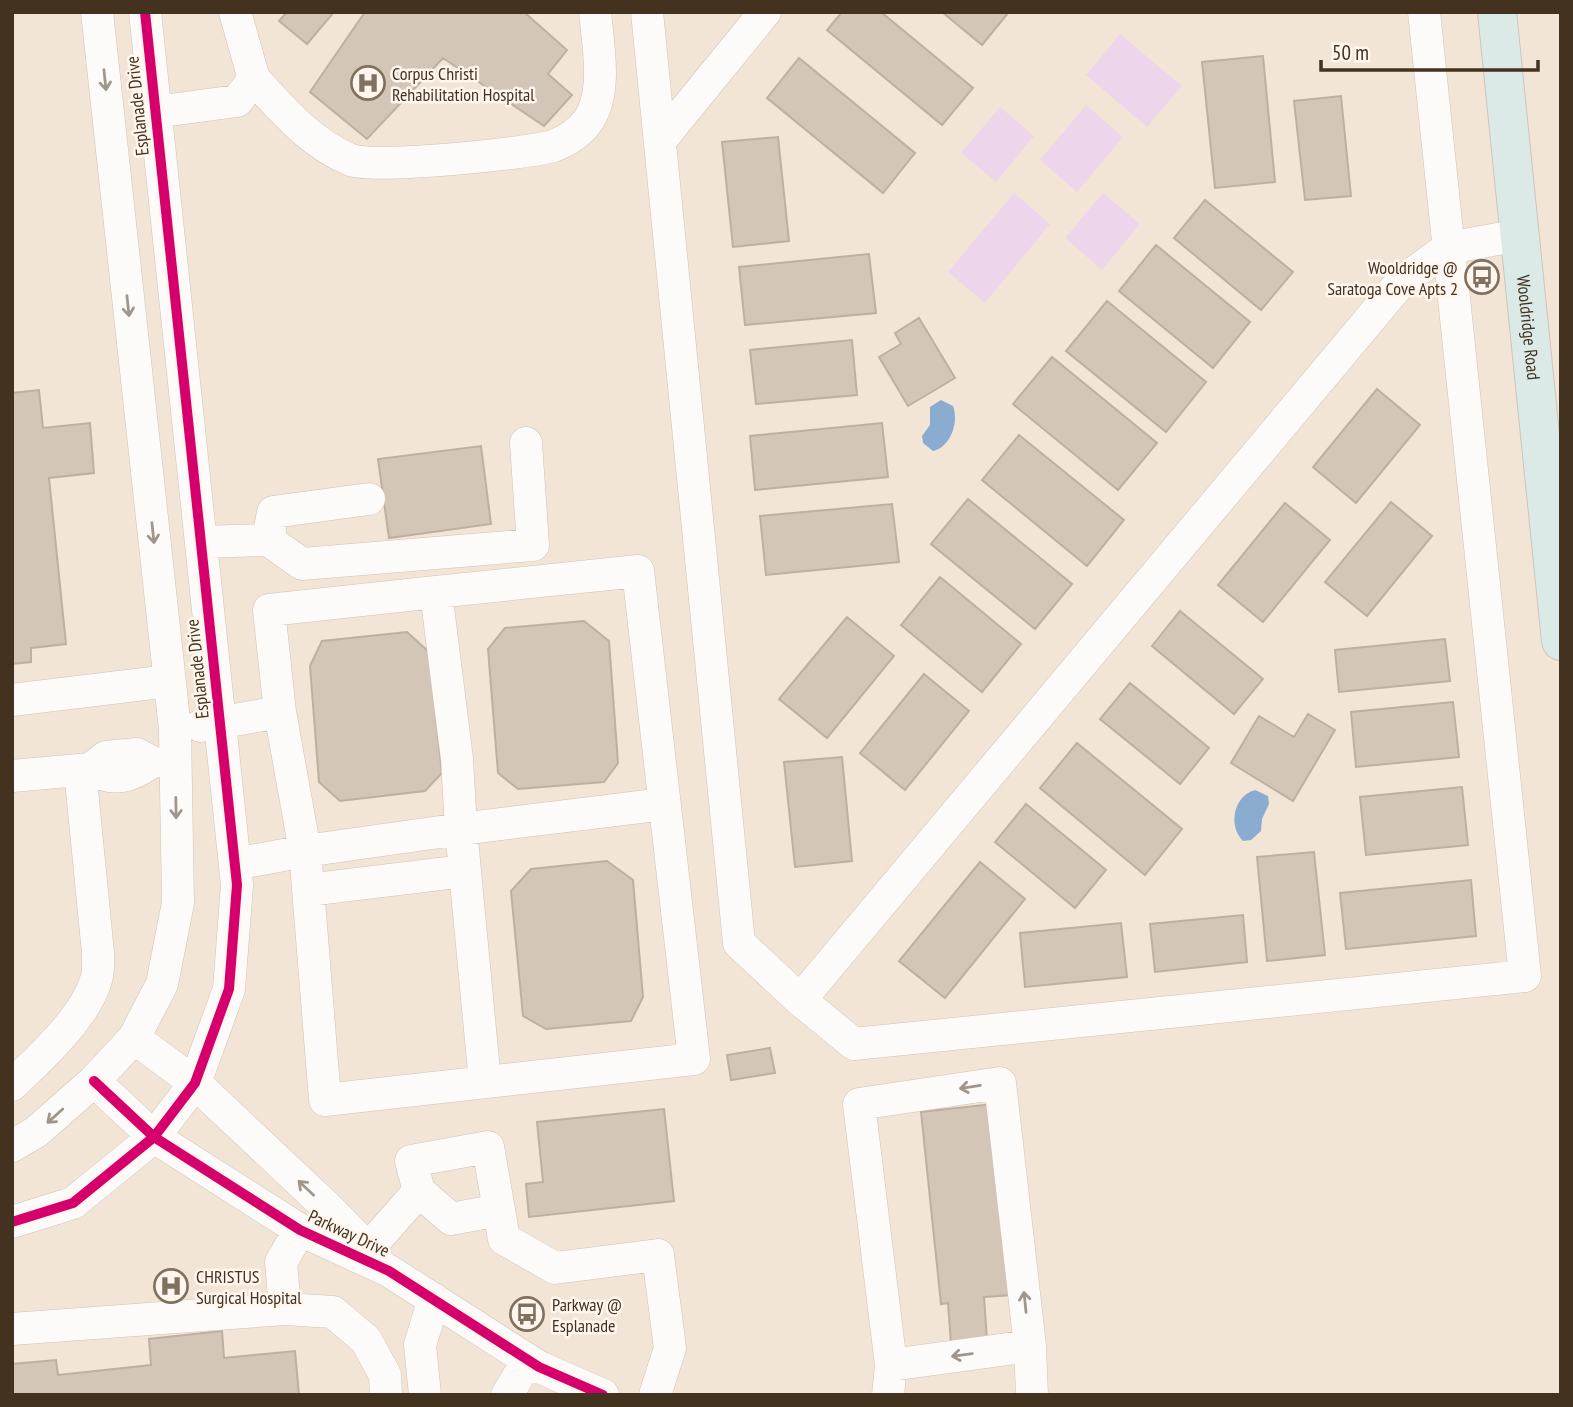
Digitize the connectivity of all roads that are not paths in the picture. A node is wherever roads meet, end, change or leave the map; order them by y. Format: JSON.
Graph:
{"nodes":[{"id":1,"x":97,"y":12,"type":"edge"},
{"id":2,"x":145,"y":12,"type":"edge"},
{"id":3,"x":235,"y":12,"type":"edge"},
{"id":4,"x":595,"y":12,"type":"edge"},
{"id":5,"x":647,"y":12,"type":"edge"},
{"id":6,"x":765,"y":12,"type":"edge"},
{"id":7,"x":1424,"y":12,"type":"edge"},
{"id":8,"x":1497,"y":12,"type":"edge"},
{"id":9,"x":254,"y":79,"type":"junction"},
{"id":10,"x":155,"y":112,"type":"junction"},
{"id":11,"x":660,"y":141,"type":"junction"},
{"id":12,"x":165,"y":205,"type":"junction"},
{"id":13,"x":118,"y":208,"type":"junction"},
{"id":14,"x":1520,"y":235,"type":"junction"},
{"id":15,"x":1448,"y":248,"type":"junction"},
{"id":16,"x":526,"y":443,"type":"dead end"},
{"id":17,"x":1551,"y":449,"type":"edge"},
{"id":18,"x":369,"y":499,"type":"dead end"},
{"id":19,"x":268,"y":540,"type":"junction"},
{"id":20,"x":201,"y":542,"type":"junction"},
{"id":21,"x":436,"y":592,"type":"junction"},
{"id":22,"x":1561,"y":641,"type":"edge"},
{"id":23,"x":169,"y":681,"type":"junction"},
{"id":24,"x":12,"y":700,"type":"edge"},
{"id":25,"x":280,"y":712,"type":"junction"},
{"id":26,"x":220,"y":724,"type":"junction"},
{"id":27,"x":167,"y":750,"type":"junction"},
{"id":28,"x":85,"y":769,"type":"junction"},
{"id":29,"x":12,"y":776,"type":"edge"},
{"id":30,"x":664,"y":804,"type":"junction"},
{"id":31,"x":461,"y":829,"type":"junction"},
{"id":32,"x":305,"y":850,"type":"junction"},
{"id":33,"x":235,"y":864,"type":"junction"},
{"id":34,"x":464,"y":871,"type":"junction"},
{"id":35,"x":308,"y":891,"type":"junction"},
{"id":36,"x":800,"y":1000,"type":"junction"},
{"id":37,"x":134,"y":1038,"type":"junction"},
{"id":38,"x":94,"y":1081,"type":"junction"},
{"id":39,"x":485,"y":1082,"type":"junction"},
{"id":40,"x":195,"y":1083,"type":"junction"},
{"id":41,"x":12,"y":1085,"type":"edge"},
{"id":42,"x":154,"y":1137,"type":"junction"},
{"id":43,"x":12,"y":1146,"type":"edge"},
{"id":44,"x":419,"y":1192,"type":"junction"},
{"id":45,"x":499,"y":1210,"type":"junction"},
{"id":46,"x":12,"y":1222,"type":"edge"},
{"id":47,"x":300,"y":1230,"type":"junction"},
{"id":48,"x":378,"y":1260,"type":"junction"},
{"id":49,"x":434,"y":1299,"type":"junction"},
{"id":50,"x":285,"y":1309,"type":"junction"},
{"id":51,"x":12,"y":1329,"type":"edge"},
{"id":52,"x":1030,"y":1346,"type":"junction"},
{"id":53,"x":528,"y":1360,"type":"junction"},
{"id":54,"x":889,"y":1380,"type":"edge"},
{"id":55,"x":386,"y":1395,"type":"edge"},
{"id":56,"x":425,"y":1395,"type":"edge"},
{"id":57,"x":507,"y":1395,"type":"edge"},
{"id":58,"x":603,"y":1395,"type":"edge"},
{"id":59,"x":655,"y":1395,"type":"edge"},
{"id":60,"x":1032,"y":1395,"type":"edge"}],
"edges":[{"from":1,"to":13,"type":"street","name":"Esplanade Drive","one_way":true},
{"from":2,"to":10,"type":"street","name":"Esplanade Drive"},
{"from":3,"to":9,"type":"street"},
{"from":4,"to":9,"type":"street"},
{"from":5,"to":11,"type":"street"},
{"from":6,"to":11,"type":"street"},
{"from":7,"to":15,"type":"street"},
{"from":8,"to":14,"type":"main road","name":"Wooldridge Road"},
{"from":9,"to":10,"type":"street"},
{"from":10,"to":12,"type":"street","name":"Esplanade Drive"},
{"from":11,"to":36,"type":"street"},
{"from":12,"to":13,"type":"street"},
{"from":12,"to":20,"type":"street","name":"Esplanade Drive"},
{"from":13,"to":23,"type":"street","name":"Esplanade Drive","one_way":true},
{"from":14,"to":15,"type":"street"},
{"from":14,"to":17,"type":"main road","name":"Wooldridge Road"},
{"from":15,"to":36,"type":"street"},
{"from":15,"to":36,"type":"street"},
{"from":16,"to":19,"type":"street"},
{"from":17,"to":22,"type":"main road","name":"Wooldridge Road"},
{"from":18,"to":19,"type":"street"},
{"from":19,"to":20,"type":"street"},
{"from":20,"to":26,"type":"street","name":"Esplanade Drive"},
{"from":21,"to":25,"type":"street"},
{"from":21,"to":30,"type":"street"},
{"from":21,"to":31,"type":"street"},
{"from":23,"to":24,"type":"street"},
{"from":23,"to":27,"type":"street","name":"Esplanade Drive"},
{"from":25,"to":26,"type":"street"},
{"from":25,"to":32,"type":"street"},
{"from":26,"to":27,"type":"street","name":"Esplanade Drive"},
{"from":26,"to":33,"type":"street","name":"Esplanade Drive"},
{"from":27,"to":28,"type":"street"},
{"from":27,"to":37,"type":"street","name":"Esplanade Drive","one_way":true},
{"from":28,"to":29,"type":"street"},
{"from":28,"to":41,"type":"street"},
{"from":30,"to":31,"type":"street"},
{"from":30,"to":39,"type":"street"},
{"from":31,"to":32,"type":"street"},
{"from":31,"to":34,"type":"street"},
{"from":32,"to":33,"type":"street"},
{"from":32,"to":35,"type":"street"},
{"from":33,"to":40,"type":"street","name":"Esplanade Drive"},
{"from":34,"to":35,"type":"street"},
{"from":34,"to":39,"type":"street"},
{"from":35,"to":39,"type":"street"},
{"from":37,"to":38,"type":"street","name":"Esplanade Drive"},
{"from":37,"to":40,"type":"street","name":"Parkway Drive"},
{"from":38,"to":42,"type":"street","name":"Parkway Drive"},
{"from":38,"to":43,"type":"street","name":"Esplanade Drive","one_way":true},
{"from":40,"to":42,"type":"street","name":"Esplanade Drive"},
{"from":48,"to":40,"type":"street","name":"Parkway Drive","one_way":true},
{"from":42,"to":46,"type":"street","name":"Esplanade Drive"},
{"from":42,"to":47,"type":"street","name":"Parkway Drive"},
{"from":44,"to":45,"type":"street"},
{"from":44,"to":45,"type":"street"},
{"from":44,"to":48,"type":"street"},
{"from":45,"to":59,"type":"street"},
{"from":47,"to":48,"type":"street","name":"Parkway Drive"},
{"from":47,"to":50,"type":"street"},
{"from":48,"to":49,"type":"street","name":"Parkway Drive"},
{"from":49,"to":53,"type":"street","name":"Parkway Drive"},
{"from":49,"to":56,"type":"street"},
{"from":50,"to":51,"type":"street"},
{"from":50,"to":55,"type":"street"},
{"from":52,"to":54,"type":"street","one_way":true},
{"from":52,"to":54,"type":"street","one_way":true},
{"from":52,"to":60,"type":"street"},
{"from":53,"to":57,"type":"street"},
{"from":53,"to":58,"type":"street","name":"Parkway Drive"}]}
